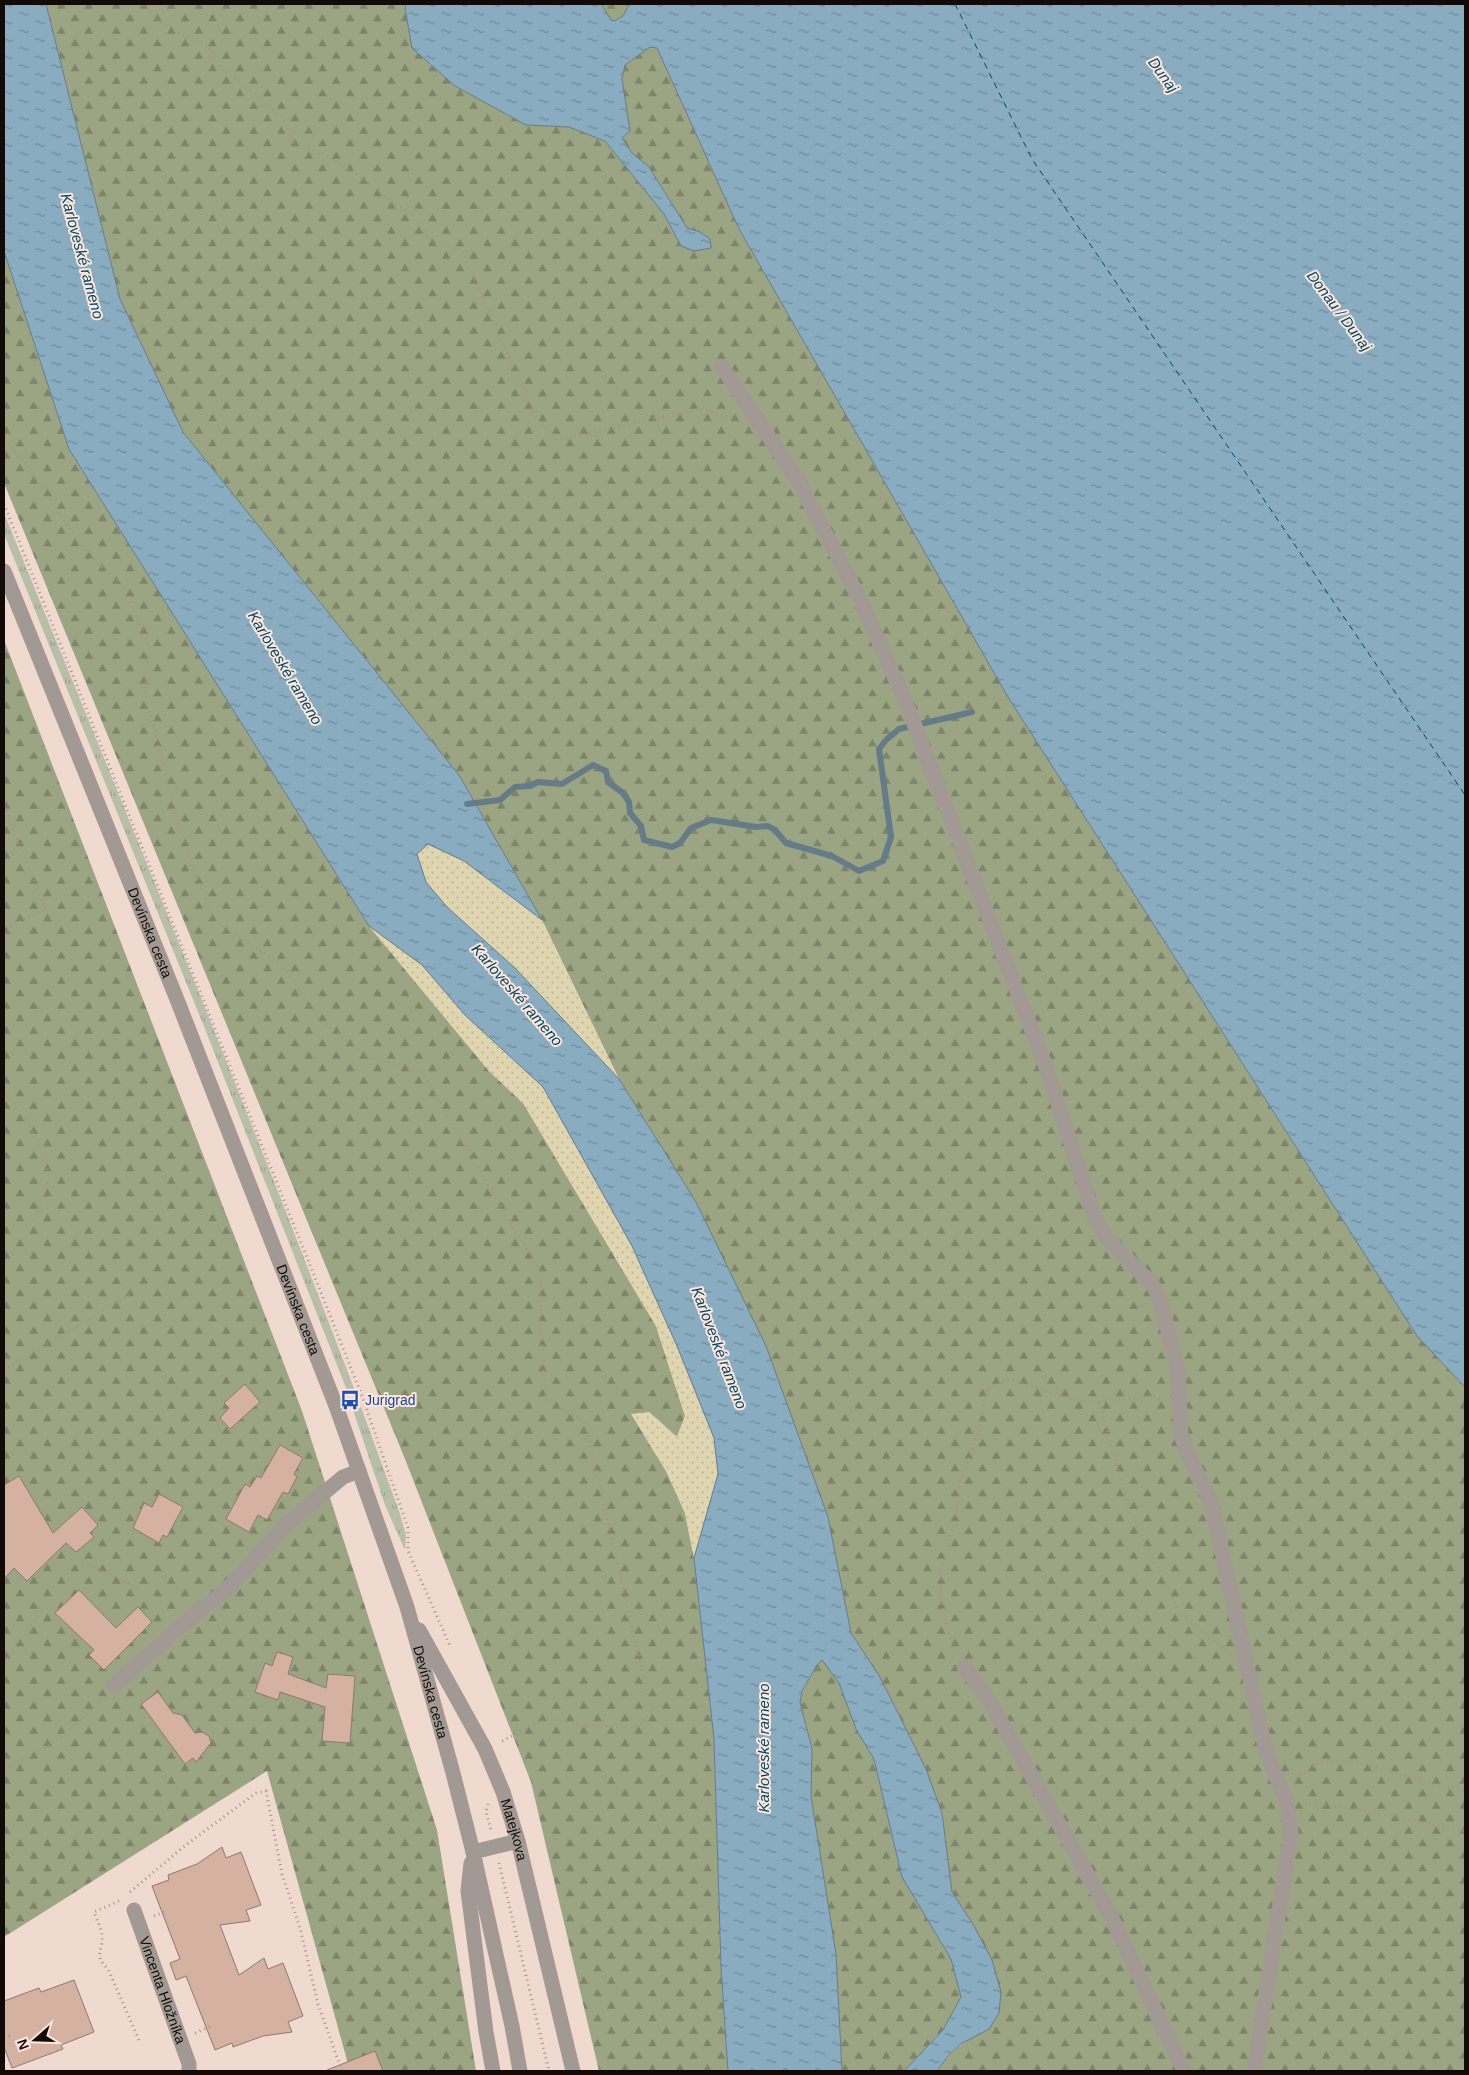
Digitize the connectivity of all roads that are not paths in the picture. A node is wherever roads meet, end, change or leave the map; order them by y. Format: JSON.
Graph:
{"nodes":[{"id":1,"x":722,"y":367,"type":"dead end"},
{"id":2,"x":4,"y":571,"type":"edge"},
{"id":3,"x":359,"y":1471,"type":"junction"},
{"id":4,"x":407,"y":1607,"type":"junction"},
{"id":5,"x":964,"y":1666,"type":"road end"},
{"id":6,"x":114,"y":1686,"type":"road end"},
{"id":7,"x":518,"y":1841,"type":"junction"},
{"id":8,"x":473,"y":1852,"type":"junction"},
{"id":9,"x":134,"y":1910,"type":"dead end"},
{"id":10,"x":189,"y":2071,"type":"edge"},
{"id":11,"x":493,"y":2071,"type":"edge"},
{"id":12,"x":520,"y":2071,"type":"edge"},
{"id":13,"x":573,"y":2071,"type":"edge"},
{"id":14,"x":1184,"y":2071,"type":"edge"},
{"id":15,"x":1254,"y":2071,"type":"edge"}],
"edges":[{"from":1,"to":15,"type":"street"},
{"from":2,"to":3,"type":"street","name":"Devínska cesta"},
{"from":3,"to":4,"type":"street","name":"Devínska cesta"},
{"from":3,"to":6,"type":"street"},
{"from":4,"to":7,"type":"street","name":"Matejkova"},
{"from":4,"to":8,"type":"street","name":"Devínska cesta"},
{"from":5,"to":14,"type":"street"},
{"from":7,"to":8,"type":"street"},
{"from":7,"to":13,"type":"street","name":"Matejkova"},
{"from":8,"to":11,"type":"street"},
{"from":8,"to":12,"type":"street","name":"Devínska cesta"},
{"from":9,"to":10,"type":"street","name":"Vincenta Hložníka"}]}
